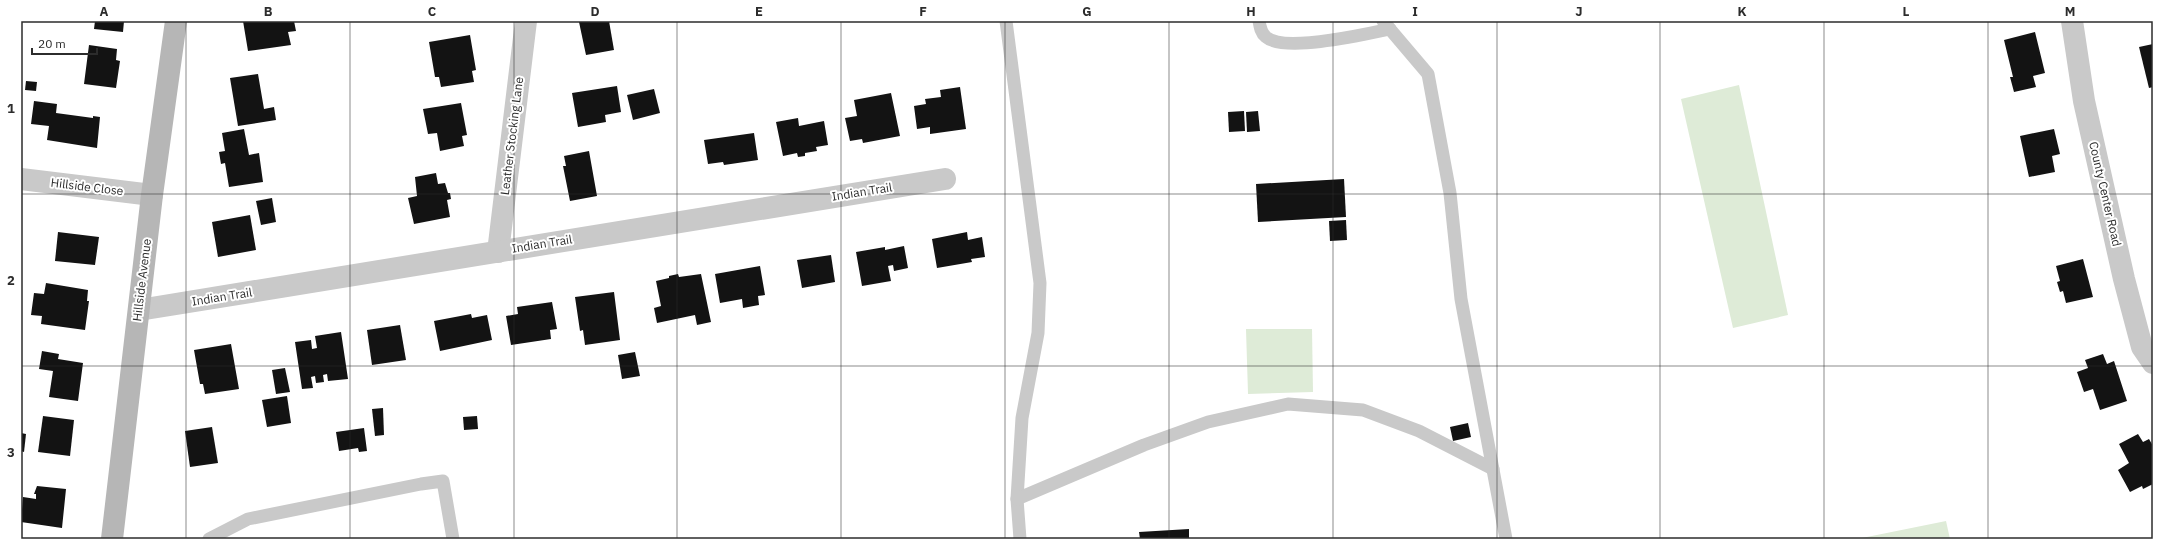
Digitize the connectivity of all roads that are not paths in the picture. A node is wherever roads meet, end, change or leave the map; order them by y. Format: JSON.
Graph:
{"nodes":[{"id":1,"x":176,"y":21,"type":"edge"},
{"id":2,"x":526,"y":21,"type":"edge"},
{"id":3,"x":1006,"y":21,"type":"edge"},
{"id":4,"x":1260,"y":21,"type":"edge"},
{"id":5,"x":2072,"y":21,"type":"edge"},
{"id":6,"x":1386,"y":25,"type":"edge"},
{"id":7,"x":21,"y":179,"type":"edge"},
{"id":8,"x":945,"y":179,"type":"dead end"},
{"id":9,"x":152,"y":195,"type":"junction"},
{"id":10,"x":498,"y":252,"type":"junction"},
{"id":11,"x":139,"y":310,"type":"junction"},
{"id":12,"x":2153,"y":363,"type":"edge"},
{"id":13,"x":1493,"y":468,"type":"junction"},
{"id":14,"x":1017,"y":499,"type":"junction"},
{"id":15,"x":112,"y":539,"type":"edge"},
{"id":16,"x":210,"y":539,"type":"edge"},
{"id":17,"x":453,"y":539,"type":"edge"},
{"id":18,"x":1020,"y":539,"type":"edge"},
{"id":19,"x":1506,"y":539,"type":"edge"}],
"edges":[{"from":1,"to":9,"type":"main road","name":"Hillside Avenue"},
{"from":2,"to":10,"type":"street","name":"Leather Stocking Lane"},
{"from":3,"to":14,"type":"lane"},
{"from":4,"to":6,"type":"lane"},
{"from":5,"to":12,"type":"street","name":"County Center Road"},
{"from":6,"to":13,"type":"lane"},
{"from":7,"to":9,"type":"street","name":"Hillside Close"},
{"from":8,"to":10,"type":"street","name":"Indian Trail"},
{"from":9,"to":11,"type":"main road","name":"Hillside Avenue"},
{"from":10,"to":11,"type":"street","name":"Indian Trail"},
{"from":11,"to":15,"type":"main road","name":"Hillside Avenue"},
{"from":13,"to":14,"type":"lane"},
{"from":13,"to":19,"type":"lane"},
{"from":14,"to":18,"type":"lane"},
{"from":16,"to":17,"type":"lane"}]}
